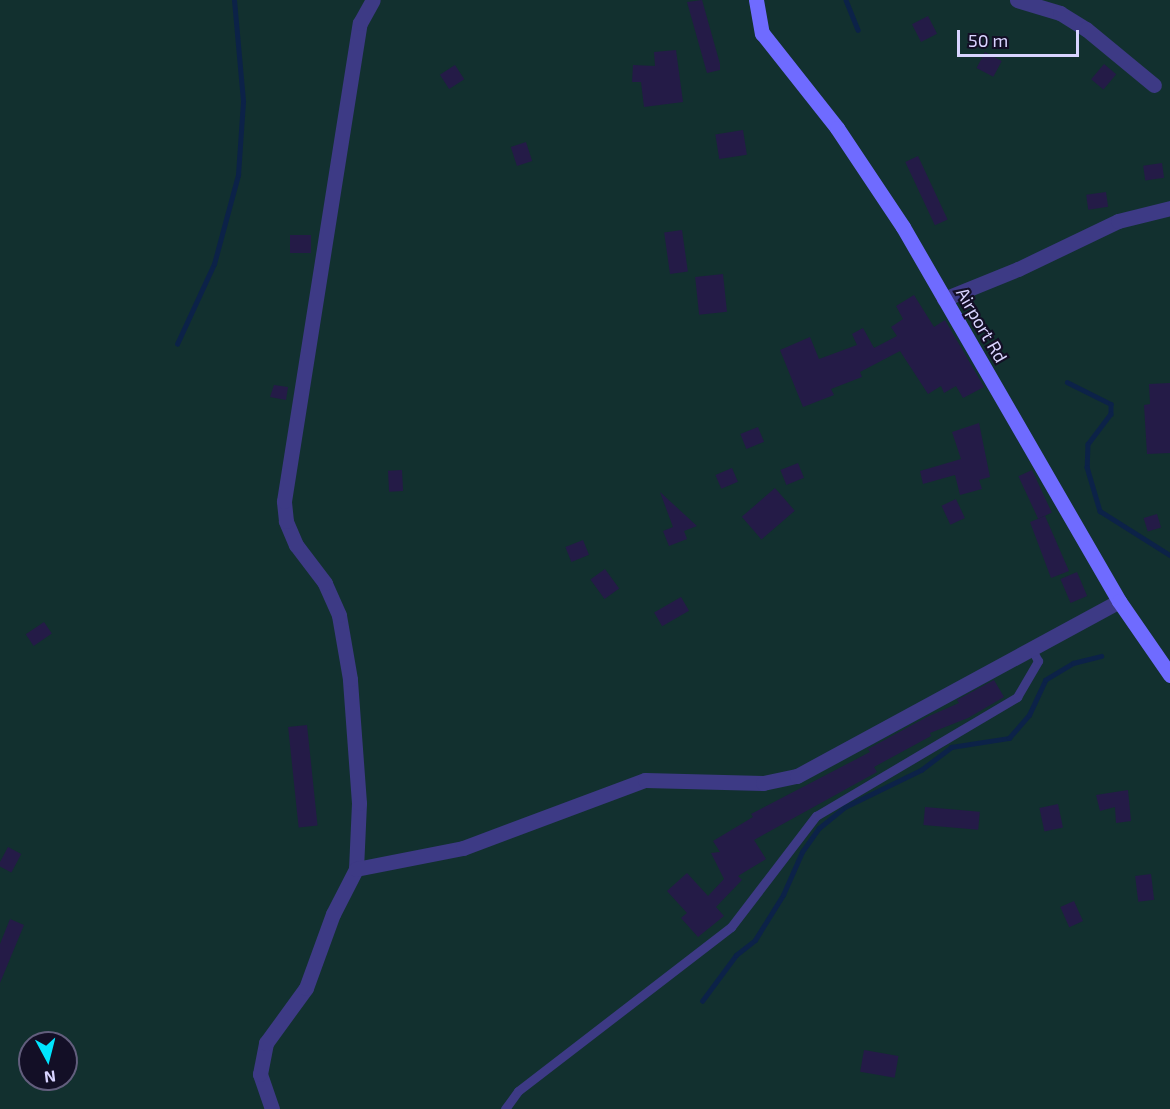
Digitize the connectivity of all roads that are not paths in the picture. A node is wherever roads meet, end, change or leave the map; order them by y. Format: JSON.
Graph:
{"nodes":[{"id":1,"x":373,"y":0,"type":"edge"},
{"id":2,"x":756,"y":0,"type":"edge"},
{"id":3,"x":1017,"y":0,"type":"edge"},
{"id":4,"x":1154,"y":85,"type":"dead end"},
{"id":5,"x":1170,"y":207,"type":"edge"},
{"id":6,"x":944,"y":299,"type":"junction"},
{"id":7,"x":1119,"y":601,"type":"junction"},
{"id":8,"x":1031,"y":648,"type":"junction"},
{"id":9,"x":1170,"y":675,"type":"edge"},
{"id":10,"x":356,"y":869,"type":"junction"},
{"id":11,"x":272,"y":1109,"type":"edge"},
{"id":12,"x":505,"y":1109,"type":"edge"}],
"edges":[{"from":1,"to":10,"type":"street"},
{"from":2,"to":6,"type":"main road","name":"Airport Rd"},
{"from":3,"to":4,"type":"street"},
{"from":5,"to":6,"type":"street"},
{"from":6,"to":7,"type":"main road","name":"Airport Rd"},
{"from":7,"to":8,"type":"street"},
{"from":7,"to":9,"type":"main road","name":"Airport Rd"},
{"from":8,"to":10,"type":"street"},
{"from":8,"to":12,"type":"lane"},
{"from":10,"to":11,"type":"street"}]}
